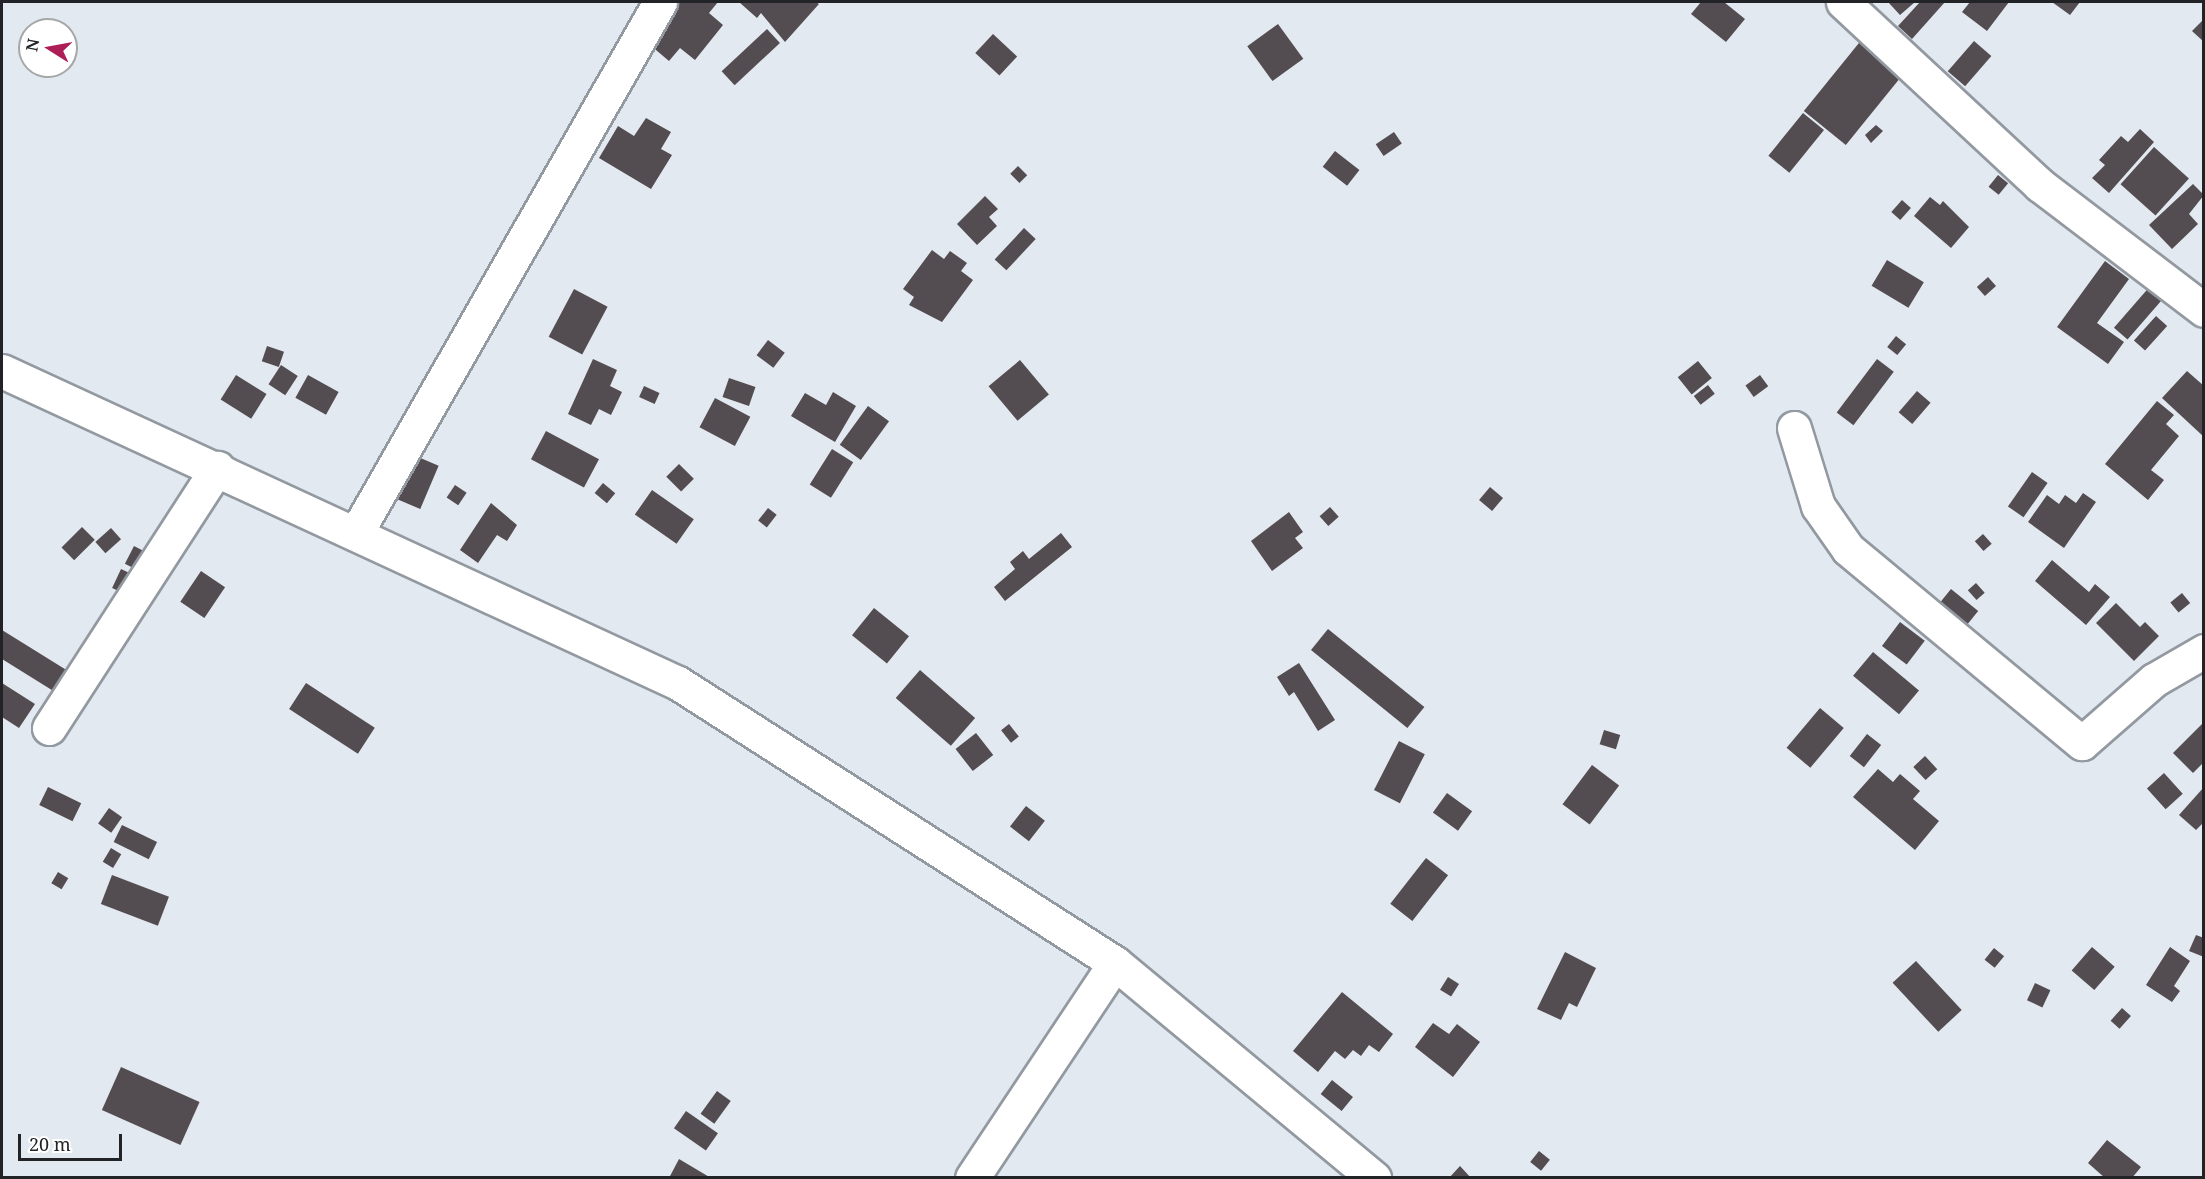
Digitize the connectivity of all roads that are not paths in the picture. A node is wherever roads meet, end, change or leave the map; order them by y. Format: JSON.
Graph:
{"nodes":[{"id":1,"x":660,"y":2,"type":"edge"},
{"id":2,"x":1843,"y":2,"type":"edge"},
{"id":3,"x":2204,"y":310,"type":"edge"},
{"id":4,"x":2,"y":371,"type":"edge"},
{"id":5,"x":1794,"y":428,"type":"dead end"},
{"id":6,"x":217,"y":468,"type":"junction"},
{"id":7,"x":356,"y":533,"type":"junction"},
{"id":8,"x":2204,"y":651,"type":"edge"},
{"id":9,"x":50,"y":729,"type":"dead end"},
{"id":10,"x":1115,"y":963,"type":"junction"},
{"id":11,"x":972,"y":1178,"type":"edge"},
{"id":12,"x":1374,"y":1178,"type":"edge"}],
"edges":[{"from":1,"to":7,"type":"street"},
{"from":2,"to":3,"type":"street"},
{"from":4,"to":6,"type":"street"},
{"from":5,"to":8,"type":"street"},
{"from":6,"to":7,"type":"street"},
{"from":6,"to":9,"type":"street"},
{"from":7,"to":10,"type":"street"},
{"from":10,"to":11,"type":"street"},
{"from":10,"to":12,"type":"street"}]}
